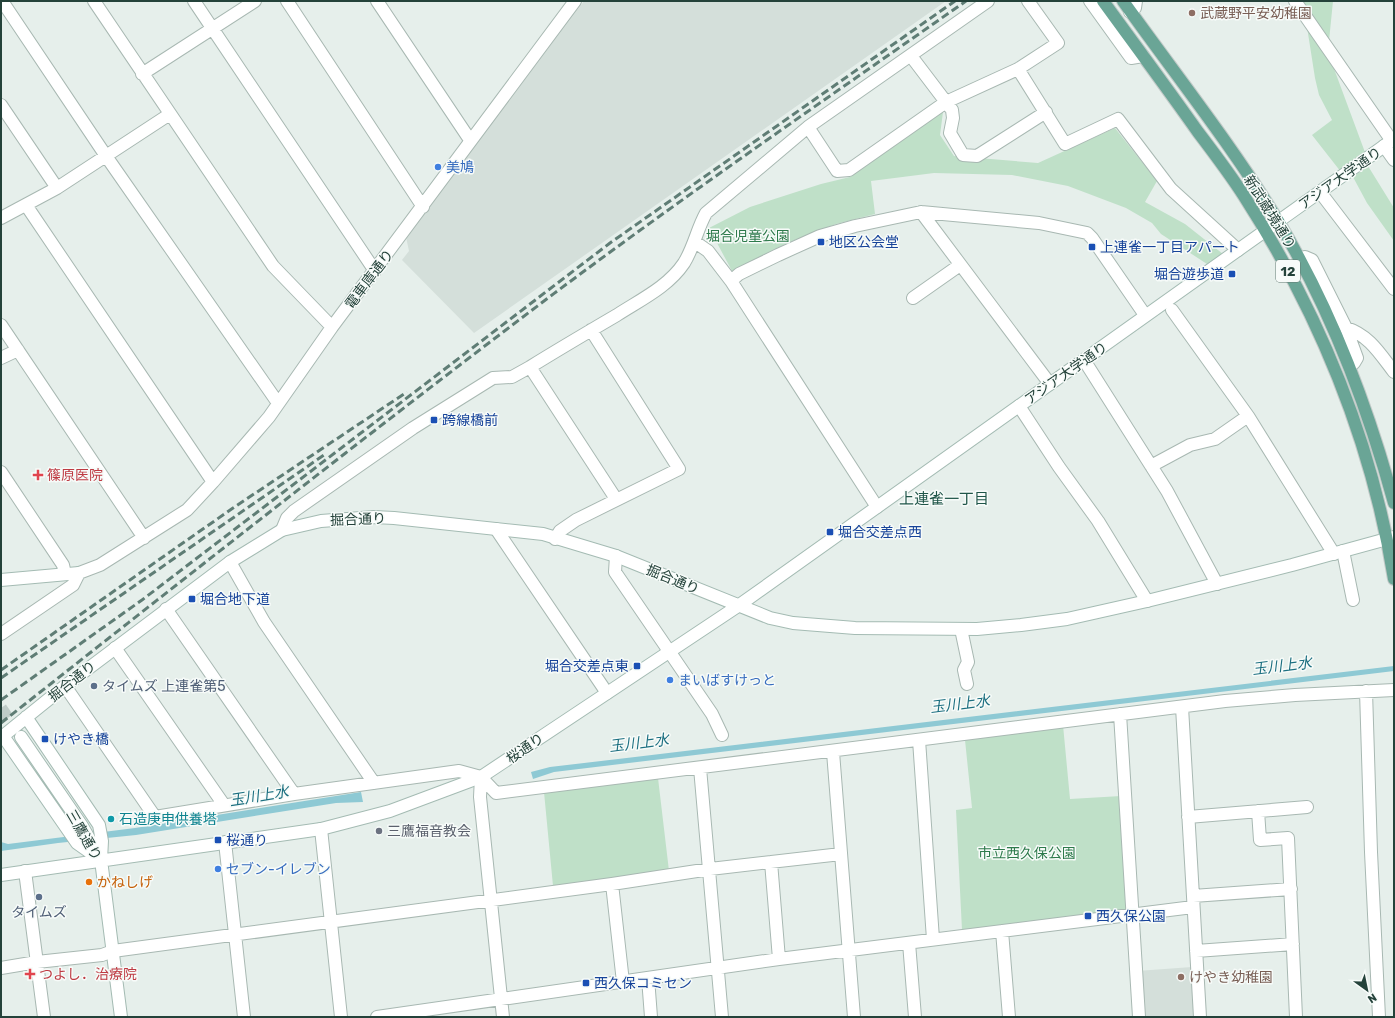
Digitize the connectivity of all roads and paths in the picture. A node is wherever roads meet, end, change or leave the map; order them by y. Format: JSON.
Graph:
{"nodes":[{"id":1,"x":2,"y":1,"type":"edge"},
{"id":2,"x":94,"y":1,"type":"edge"},
{"id":3,"x":194,"y":1,"type":"edge"},
{"id":4,"x":255,"y":1,"type":"edge"},
{"id":5,"x":287,"y":1,"type":"edge"},
{"id":6,"x":377,"y":1,"type":"edge"},
{"id":7,"x":575,"y":1,"type":"edge"},
{"id":8,"x":988,"y":1,"type":"edge"},
{"id":9,"x":1028,"y":1,"type":"edge"},
{"id":10,"x":1090,"y":1,"type":"edge"},
{"id":11,"x":1103,"y":1,"type":"edge"},
{"id":12,"x":1123,"y":1,"type":"edge"},
{"id":13,"x":1295,"y":1,"type":"edge"},
{"id":14,"x":1133,"y":6,"type":"edge"},
{"id":15,"x":212,"y":29,"type":"junction"},
{"id":16,"x":911,"y":56,"type":"junction"},
{"id":17,"x":1143,"y":56,"type":"junction"},
{"id":18,"x":1018,"y":69,"type":"junction"},
{"id":19,"x":142,"y":74,"type":"junction"},
{"id":20,"x":946,"y":102,"type":"junction"},
{"id":21,"x":1,"y":105,"type":"edge"},
{"id":22,"x":1046,"y":112,"type":"junction"},
{"id":23,"x":170,"y":114,"type":"junction"},
{"id":24,"x":808,"y":127,"type":"junction"},
{"id":25,"x":470,"y":140,"type":"junction"},
{"id":26,"x":1390,"y":142,"type":"edge"},
{"id":27,"x":106,"y":156,"type":"junction"},
{"id":28,"x":1394,"y":160,"type":"edge"},
{"id":29,"x":57,"y":188,"type":"junction"},
{"id":30,"x":1320,"y":192,"type":"junction"},
{"id":31,"x":26,"y":205,"type":"junction"},
{"id":32,"x":423,"y":207,"type":"junction"},
{"id":33,"x":921,"y":212,"type":"junction"},
{"id":34,"x":1,"y":218,"type":"edge"},
{"id":35,"x":1278,"y":221,"type":"junction"},
{"id":36,"x":1266,"y":230,"type":"junction"},
{"id":37,"x":695,"y":242,"type":"junction"},
{"id":38,"x":1238,"y":250,"type":"junction"},
{"id":39,"x":1300,"y":260,"type":"junction"},
{"id":40,"x":960,"y":265,"type":"junction"},
{"id":41,"x":375,"y":271,"type":"junction"},
{"id":42,"x":731,"y":281,"type":"junction"},
{"id":43,"x":1394,"y":289,"type":"edge"},
{"id":44,"x":913,"y":298,"type":"dead end"},
{"id":45,"x":1172,"y":310,"type":"dead end"},
{"id":46,"x":1145,"y":316,"type":"junction"},
{"id":47,"x":1,"y":325,"type":"edge"},
{"id":48,"x":332,"y":327,"type":"junction"},
{"id":49,"x":1346,"y":328,"type":"junction"},
{"id":50,"x":591,"y":330,"type":"junction"},
{"id":51,"x":18,"y":350,"type":"junction"},
{"id":52,"x":1,"y":358,"type":"edge"},
{"id":53,"x":1084,"y":360,"type":"junction"},
{"id":54,"x":1349,"y":365,"type":"junction"},
{"id":55,"x":530,"y":367,"type":"junction"},
{"id":56,"x":1394,"y":372,"type":"edge"},
{"id":57,"x":1050,"y":384,"type":"junction"},
{"id":58,"x":278,"y":403,"type":"junction"},
{"id":59,"x":1019,"y":406,"type":"junction"},
{"id":60,"x":1248,"y":416,"type":"junction"},
{"id":61,"x":1151,"y":466,"type":"junction"},
{"id":62,"x":1,"y":472,"type":"edge"},
{"id":63,"x":214,"y":482,"type":"junction"},
{"id":64,"x":616,"y":499,"type":"junction"},
{"id":65,"x":1394,"y":503,"type":"edge"},
{"id":66,"x":877,"y":507,"type":"junction"},
{"id":67,"x":496,"y":529,"type":"junction"},
{"id":68,"x":282,"y":530,"type":"junction"},
{"id":69,"x":144,"y":538,"type":"junction"},
{"id":70,"x":555,"y":538,"type":"junction"},
{"id":71,"x":1391,"y":538,"type":"edge"},
{"id":72,"x":1338,"y":553,"type":"junction"},
{"id":73,"x":616,"y":556,"type":"junction"},
{"id":74,"x":230,"y":562,"type":"junction"},
{"id":75,"x":80,"y":573,"type":"junction"},
{"id":76,"x":65,"y":574,"type":"junction"},
{"id":77,"x":1394,"y":579,"type":"edge"},
{"id":78,"x":1,"y":580,"type":"edge"},
{"id":79,"x":1217,"y":584,"type":"junction"},
{"id":80,"x":1353,"y":600,"type":"dead end"},
{"id":81,"x":1147,"y":601,"type":"junction"},
{"id":82,"x":738,"y":606,"type":"junction"},
{"id":83,"x":166,"y":609,"type":"junction"},
{"id":84,"x":961,"y":629,"type":"junction"},
{"id":85,"x":1,"y":634,"type":"edge"},
{"id":86,"x":115,"y":648,"type":"junction"},
{"id":87,"x":670,"y":651,"type":"junction"},
{"id":88,"x":967,"y":684,"type":"dead end"},
{"id":89,"x":65,"y":686,"type":"junction"},
{"id":90,"x":1394,"y":690,"type":"edge"},
{"id":91,"x":1366,"y":691,"type":"junction"},
{"id":92,"x":607,"y":693,"type":"junction"},
{"id":93,"x":1182,"y":707,"type":"junction"},
{"id":94,"x":1120,"y":714,"type":"junction"},
{"id":95,"x":26,"y":717,"type":"junction"},
{"id":96,"x":722,"y":735,"type":"dead end"},
{"id":97,"x":21,"y":737,"type":"tunnel mouth"},
{"id":98,"x":919,"y":740,"type":"junction"},
{"id":99,"x":833,"y":752,"type":"junction"},
{"id":100,"x":700,"y":768,"type":"junction"},
{"id":101,"x":481,"y":777,"type":"junction"},
{"id":102,"x":374,"y":783,"type":"junction"},
{"id":103,"x":294,"y":794,"type":"junction"},
{"id":104,"x":224,"y":805,"type":"junction"},
{"id":105,"x":1307,"y":807,"type":"dead end"},
{"id":106,"x":1258,"y":811,"type":"junction"},
{"id":107,"x":1188,"y":817,"type":"junction"},
{"id":108,"x":321,"y":829,"type":"junction"},
{"id":109,"x":225,"y":842,"type":"junction"},
{"id":110,"x":841,"y":854,"type":"junction"},
{"id":111,"x":101,"y":860,"type":"junction"},
{"id":112,"x":771,"y":862,"type":"junction"},
{"id":113,"x":710,"y":869,"type":"junction"},
{"id":114,"x":25,"y":871,"type":"junction"},
{"id":115,"x":1,"y":875,"type":"edge"},
{"id":116,"x":612,"y":884,"type":"junction"},
{"id":117,"x":1291,"y":888,"type":"junction"},
{"id":118,"x":492,"y":900,"type":"junction"},
{"id":119,"x":1193,"y":901,"type":"junction"},
{"id":120,"x":1132,"y":915,"type":"junction"},
{"id":121,"x":330,"y":922,"type":"junction"},
{"id":122,"x":1002,"y":931,"type":"junction"},
{"id":123,"x":236,"y":935,"type":"junction"},
{"id":124,"x":933,"y":939,"type":"junction"},
{"id":125,"x":910,"y":943,"type":"junction"},
{"id":126,"x":1293,"y":944,"type":"junction"},
{"id":127,"x":849,"y":950,"type":"junction"},
{"id":128,"x":113,"y":951,"type":"junction"},
{"id":129,"x":1196,"y":951,"type":"junction"},
{"id":130,"x":779,"y":960,"type":"junction"},
{"id":131,"x":37,"y":962,"type":"junction"},
{"id":132,"x":1,"y":968,"type":"edge"},
{"id":133,"x":718,"y":969,"type":"junction"},
{"id":134,"x":648,"y":978,"type":"junction"},
{"id":135,"x":623,"y":982,"type":"junction"},
{"id":136,"x":501,"y":1000,"type":"junction"},
{"id":137,"x":44,"y":1017,"type":"edge"},
{"id":138,"x":121,"y":1017,"type":"edge"},
{"id":139,"x":244,"y":1017,"type":"edge"},
{"id":140,"x":341,"y":1017,"type":"edge"},
{"id":141,"x":377,"y":1017,"type":"edge"},
{"id":142,"x":503,"y":1017,"type":"edge"},
{"id":143,"x":651,"y":1017,"type":"edge"},
{"id":144,"x":722,"y":1017,"type":"edge"},
{"id":145,"x":854,"y":1017,"type":"edge"},
{"id":146,"x":915,"y":1017,"type":"edge"},
{"id":147,"x":1009,"y":1017,"type":"edge"},
{"id":148,"x":1139,"y":1017,"type":"edge"},
{"id":149,"x":1200,"y":1017,"type":"edge"},
{"id":150,"x":1296,"y":1017,"type":"edge"},
{"id":151,"x":1379,"y":1017,"type":"edge"}],
"edges":[{"from":1,"to":27,"type":"street"},
{"from":2,"to":19,"type":"street"},
{"from":3,"to":15,"type":"street"},
{"from":4,"to":15,"type":"street"},
{"from":5,"to":32,"type":"street"},
{"from":6,"to":25,"type":"street"},
{"from":7,"to":25,"type":"street","name":"電車庫通り"},
{"from":8,"to":16,"type":"street"},
{"from":9,"to":18,"type":"street"},
{"from":10,"to":17,"type":"street"},
{"from":11,"to":17,"type":"main road","name":"新武蔵境通り","number":"12"},
{"from":12,"to":14,"type":"main road","name":"新武蔵境通り","number":"12"},
{"from":13,"to":26,"type":"street"},
{"from":14,"to":35,"type":"main road","name":"新武蔵境通り","number":"12"},
{"from":15,"to":19,"type":"street"},
{"from":15,"to":41,"type":"street"},
{"from":16,"to":20,"type":"street"},
{"from":16,"to":24,"type":"street"},
{"from":17,"to":36,"type":"main road","name":"新武蔵境通り","number":"12"},
{"from":18,"to":20,"type":"street"},
{"from":18,"to":22,"type":"street"},
{"from":19,"to":23,"type":"street"},
{"from":20,"to":22,"type":"street"},
{"from":20,"to":24,"type":"street"},
{"from":21,"to":29,"type":"street"},
{"from":22,"to":38,"type":"street"},
{"from":23,"to":27,"type":"street"},
{"from":23,"to":48,"type":"street"},
{"from":24,"to":37,"type":"street"},
{"from":25,"to":32,"type":"street","name":"電車庫通り"},
{"from":26,"to":28,"type":"street"},
{"from":26,"to":30,"type":"street","name":"アジア大学通り"},
{"from":27,"to":29,"type":"street"},
{"from":27,"to":58,"type":"street"},
{"from":29,"to":31,"type":"street"},
{"from":30,"to":35,"type":"street","name":"アジア大学通り"},
{"from":30,"to":43,"type":"street"},
{"from":31,"to":34,"type":"street"},
{"from":31,"to":63,"type":"street"},
{"from":32,"to":41,"type":"street","name":"電車庫通り"},
{"from":33,"to":40,"type":"street"},
{"from":33,"to":42,"type":"street"},
{"from":33,"to":46,"type":"street"},
{"from":35,"to":36,"type":"street","name":"アジア大学通り"},
{"from":35,"to":39,"type":"main road","name":"新武蔵境通り","number":"12"},
{"from":36,"to":38,"type":"street","name":"アジア大学通り"},
{"from":36,"to":71,"type":"main road","name":"新武蔵境通り","number":"12"},
{"from":37,"to":42,"type":"street"},
{"from":37,"to":50,"type":"street"},
{"from":38,"to":46,"type":"street","name":"アジア大学通り"},
{"from":39,"to":49,"type":"street"},
{"from":39,"to":54,"type":"main road","name":"新武蔵境通り","number":"12"},
{"from":40,"to":44,"type":"street"},
{"from":40,"to":57,"type":"street"},
{"from":41,"to":48,"type":"street","name":"電車庫通り"},
{"from":42,"to":66,"type":"street"},
{"from":45,"to":60,"type":"street"},
{"from":46,"to":53,"type":"street","name":"アジア大学通り"},
{"from":47,"to":51,"type":"street"},
{"from":48,"to":58,"type":"street","name":"電車庫通り"},
{"from":49,"to":54,"type":"street"},
{"from":49,"to":56,"type":"street"},
{"from":50,"to":55,"type":"street"},
{"from":50,"to":64,"type":"street"},
{"from":51,"to":52,"type":"street"},
{"from":51,"to":69,"type":"street"},
{"from":53,"to":57,"type":"street","name":"アジア大学通り"},
{"from":53,"to":61,"type":"street"},
{"from":54,"to":65,"type":"main road","name":"新武蔵境通り","number":"12"},
{"from":55,"to":64,"type":"street"},
{"from":55,"to":68,"type":"street"},
{"from":57,"to":59,"type":"street","name":"アジア大学通り"},
{"from":58,"to":63,"type":"street","name":"電車庫通り"},
{"from":59,"to":66,"type":"street","name":"アジア大学通り"},
{"from":59,"to":81,"type":"street"},
{"from":60,"to":61,"type":"street"},
{"from":60,"to":72,"type":"street"},
{"from":61,"to":79,"type":"street"},
{"from":62,"to":76,"type":"street"},
{"from":63,"to":69,"type":"street","name":"電車庫通り"},
{"from":64,"to":70,"type":"street"},
{"from":66,"to":82,"type":"street","name":"アジア大学通り"},
{"from":67,"to":68,"type":"street","name":"掘合通り"},
{"from":67,"to":70,"type":"street","name":"掘合通り"},
{"from":67,"to":92,"type":"street"},
{"from":68,"to":74,"type":"street","name":"掘合通り"},
{"from":69,"to":75,"type":"street","name":"電車庫通り"},
{"from":70,"to":73,"type":"street","name":"掘合通り"},
{"from":71,"to":72,"type":"street","name":"掘合通り"},
{"from":71,"to":77,"type":"main road","name":"新武蔵境通り","number":"12"},
{"from":72,"to":79,"type":"street","name":"掘合通り"},
{"from":72,"to":80,"type":"street"},
{"from":73,"to":82,"type":"street","name":"掘合通り"},
{"from":73,"to":87,"type":"street"},
{"from":74,"to":83,"type":"street","name":"掘合通り"},
{"from":74,"to":102,"type":"street"},
{"from":75,"to":76,"type":"street"},
{"from":75,"to":85,"type":"street"},
{"from":76,"to":78,"type":"street"},
{"from":79,"to":81,"type":"street","name":"掘合通り"},
{"from":81,"to":84,"type":"street","name":"掘合通り"},
{"from":82,"to":84,"type":"street","name":"掘合通り"},
{"from":82,"to":87,"type":"street","name":"桜通り"},
{"from":83,"to":86,"type":"street","name":"掘合通り"},
{"from":83,"to":103,"type":"street"},
{"from":84,"to":88,"type":"street"},
{"from":86,"to":89,"type":"street","name":"掘合通り"},
{"from":86,"to":104,"type":"street"},
{"from":87,"to":92,"type":"street","name":"桜通り"},
{"from":87,"to":96,"type":"street"},
{"from":89,"to":95,"type":"street","name":"掘合通り"},
{"from":89,"to":104,"type":"street"},
{"from":90,"to":91,"type":"street"},
{"from":91,"to":93,"type":"street"},
{"from":91,"to":151,"type":"street"},
{"from":92,"to":101,"type":"street","name":"桜通り"},
{"from":93,"to":94,"type":"street"},
{"from":93,"to":107,"type":"street"},
{"from":94,"to":98,"type":"street"},
{"from":94,"to":120,"type":"street"},
{"from":95,"to":111,"type":"street"},
{"from":95,"to":111,"type":"street","name":"掘合通り"},
{"from":97,"to":111,"type":"street","name":"三鷹通り"},
{"from":98,"to":99,"type":"street"},
{"from":98,"to":124,"type":"street"},
{"from":99,"to":100,"type":"street"},
{"from":99,"to":110,"type":"street"},
{"from":100,"to":101,"type":"street"},
{"from":100,"to":113,"type":"street"},
{"from":101,"to":102,"type":"street"},
{"from":101,"to":108,"type":"street","name":"桜通り"},
{"from":101,"to":118,"type":"street"},
{"from":102,"to":103,"type":"street"},
{"from":103,"to":104,"type":"street"},
{"from":105,"to":106,"type":"street"},
{"from":106,"to":107,"type":"street"},
{"from":106,"to":117,"type":"street"},
{"from":107,"to":119,"type":"street"},
{"from":108,"to":109,"type":"street","name":"桜通り"},
{"from":108,"to":121,"type":"street"},
{"from":109,"to":111,"type":"street","name":"桜通り"},
{"from":109,"to":123,"type":"street"},
{"from":110,"to":112,"type":"street"},
{"from":110,"to":127,"type":"street"},
{"from":111,"to":114,"type":"street","name":"桜通り"},
{"from":111,"to":128,"type":"street","name":"三鷹通り"},
{"from":112,"to":113,"type":"street"},
{"from":112,"to":130,"type":"street"},
{"from":113,"to":116,"type":"street"},
{"from":113,"to":133,"type":"street"},
{"from":114,"to":115,"type":"street","name":"桜通り"},
{"from":114,"to":131,"type":"street"},
{"from":116,"to":118,"type":"street"},
{"from":116,"to":135,"type":"street"},
{"from":117,"to":119,"type":"street"},
{"from":117,"to":126,"type":"street"},
{"from":118,"to":121,"type":"street"},
{"from":118,"to":136,"type":"street"},
{"from":119,"to":120,"type":"street"},
{"from":119,"to":129,"type":"street"},
{"from":120,"to":122,"type":"street"},
{"from":120,"to":148,"type":"street"},
{"from":121,"to":123,"type":"street"},
{"from":121,"to":140,"type":"street"},
{"from":122,"to":124,"type":"street"},
{"from":122,"to":147,"type":"street"},
{"from":123,"to":128,"type":"street"},
{"from":123,"to":139,"type":"street"},
{"from":124,"to":125,"type":"street"},
{"from":125,"to":127,"type":"street"},
{"from":125,"to":146,"type":"street"},
{"from":126,"to":129,"type":"street"},
{"from":126,"to":150,"type":"street"},
{"from":127,"to":130,"type":"street"},
{"from":127,"to":145,"type":"street"},
{"from":128,"to":131,"type":"street"},
{"from":128,"to":138,"type":"street","name":"三鷹通り"},
{"from":129,"to":149,"type":"street"},
{"from":130,"to":133,"type":"street"},
{"from":131,"to":132,"type":"street"},
{"from":131,"to":137,"type":"street"},
{"from":133,"to":134,"type":"street"},
{"from":133,"to":144,"type":"street"},
{"from":134,"to":135,"type":"street"},
{"from":134,"to":143,"type":"street"},
{"from":135,"to":136,"type":"street"},
{"from":136,"to":141,"type":"street"},
{"from":136,"to":142,"type":"street"}]}
